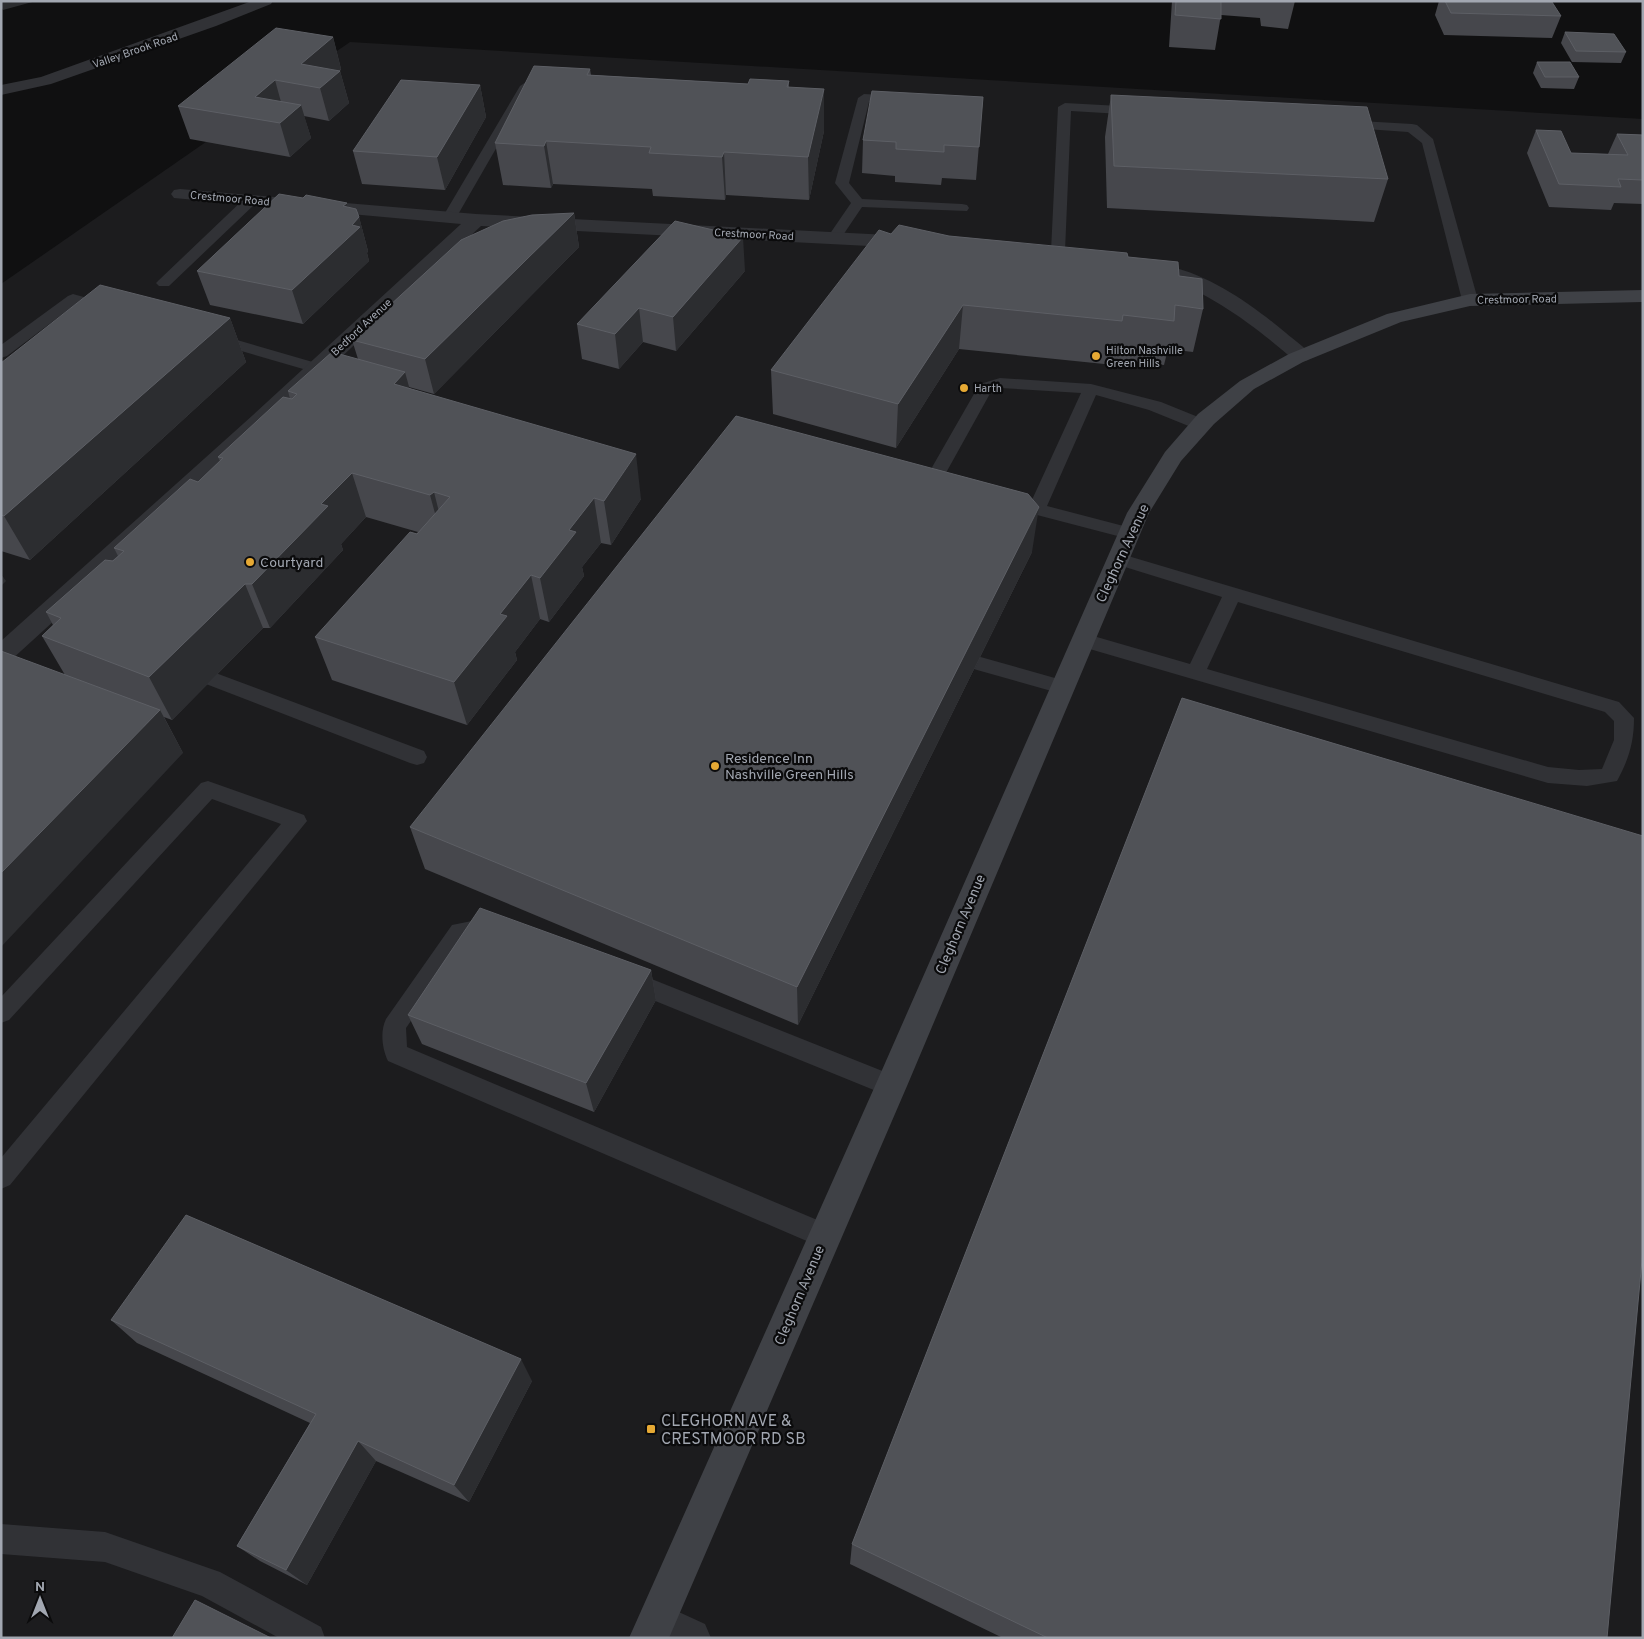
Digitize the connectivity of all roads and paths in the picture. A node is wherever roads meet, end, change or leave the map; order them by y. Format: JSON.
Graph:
{"nodes":[{"id":1,"x":266,"y":1,"type":"edge"},
{"id":2,"x":528,"y":82,"type":"edge"},
{"id":3,"x":1,"y":90,"type":"edge"},
{"id":4,"x":913,"y":101,"type":"edge"},
{"id":5,"x":1155,"y":112,"type":"edge"},
{"id":6,"x":1333,"y":123,"type":"edge"},
{"id":7,"x":180,"y":194,"type":"dead end"},
{"id":8,"x":251,"y":200,"type":"junction"},
{"id":9,"x":858,"y":203,"type":"junction"},
{"id":10,"x":962,"y":208,"type":"dead end"},
{"id":11,"x":449,"y":218,"type":"junction"},
{"id":12,"x":476,"y":220,"type":"junction"},
{"id":13,"x":834,"y":238,"type":"junction"},
{"id":14,"x":928,"y":244,"type":"edge"},
{"id":15,"x":1038,"y":250,"type":"edge"},
{"id":16,"x":1058,"y":252,"type":"junction"},
{"id":17,"x":1076,"y":255,"type":"edge"},
{"id":18,"x":1151,"y":269,"type":"edge"},
{"id":19,"x":164,"y":283,"type":"dead end"},
{"id":20,"x":1643,"y":296,"type":"edge"},
{"id":21,"x":1470,"y":300,"type":"junction"},
{"id":22,"x":120,"y":312,"type":"edge"},
{"id":23,"x":1394,"y":318,"type":"joint"},
{"id":24,"x":195,"y":333,"type":"edge"},
{"id":25,"x":1,"y":353,"type":"edge"},
{"id":26,"x":1301,"y":356,"type":"junction"},
{"id":27,"x":317,"y":368,"type":"junction"},
{"id":28,"x":1091,"y":389,"type":"junction"},
{"id":29,"x":1202,"y":424,"type":"junction"},
{"id":30,"x":912,"y":478,"type":"edge"},
{"id":31,"x":932,"y":483,"type":"junction"},
{"id":32,"x":960,"y":490,"type":"edge"},
{"id":33,"x":998,"y":500,"type":"edge"},
{"id":34,"x":1036,"y":510,"type":"junction"},
{"id":35,"x":1123,"y":546,"type":"junction"},
{"id":36,"x":1233,"y":593,"type":"junction"},
{"id":37,"x":1083,"y":640,"type":"junction"},
{"id":38,"x":1,"y":655,"type":"edge"},
{"id":39,"x":977,"y":663,"type":"edge"},
{"id":40,"x":1196,"y":672,"type":"junction"},
{"id":41,"x":212,"y":679,"type":"dead end"},
{"id":42,"x":1062,"y":687,"type":"junction"},
{"id":43,"x":417,"y":757,"type":"dead end"},
{"id":44,"x":512,"y":933,"type":"edge"},
{"id":45,"x":604,"y":970,"type":"edge"},
{"id":46,"x":1,"y":1013,"type":"edge"},
{"id":47,"x":891,"y":1086,"type":"junction"},
{"id":48,"x":1,"y":1177,"type":"edge"},
{"id":49,"x":825,"y":1236,"type":"junction"},
{"id":50,"x":1,"y":1539,"type":"edge"},
{"id":51,"x":653,"y":1630,"type":"edge"},
{"id":52,"x":310,"y":1638,"type":"edge"},
{"id":53,"x":691,"y":1638,"type":"edge"}],
"edges":[{"from":1,"to":3,"type":"street","name":"Valley Brook Road"},
{"from":2,"to":11,"type":"lane"},
{"from":4,"to":9,"type":"lane"},
{"from":5,"to":16,"type":"lane"},
{"from":6,"to":21,"type":"lane"},
{"from":7,"to":8,"type":"street","name":"Crestmoor Road"},
{"from":8,"to":11,"type":"street","name":"Crestmoor Road"},
{"from":8,"to":19,"type":"lane"},
{"from":9,"to":10,"type":"lane"},
{"from":9,"to":13,"type":"lane"},
{"from":11,"to":12,"type":"street","name":"Crestmoor Road"},
{"from":12,"to":13,"type":"street","name":"Crestmoor Road"},
{"from":12,"to":27,"type":"street","name":"Bedford Avenue"},
{"from":13,"to":14,"type":"street","name":"Crestmoor Road"},
{"from":15,"to":16,"type":"street"},
{"from":16,"to":17,"type":"street"},
{"from":18,"to":26,"type":"street"},
{"from":20,"to":21,"type":"street","name":"Crestmoor Road"},
{"from":21,"to":23,"type":"street","name":"Crestmoor Road"},
{"from":22,"to":25,"type":"lane"},
{"from":23,"to":26,"type":"street","name":"Cleghorn Avenue"},
{"from":24,"to":27,"type":"lane"},
{"from":26,"to":29,"type":"street","name":"Cleghorn Avenue"},
{"from":27,"to":38,"type":"street","name":"Bedford Avenue"},
{"from":28,"to":29,"type":"lane"},
{"from":28,"to":31,"type":"lane"},
{"from":28,"to":34,"type":"lane"},
{"from":29,"to":35,"type":"street","name":"Cleghorn Avenue"},
{"from":30,"to":31,"type":"lane"},
{"from":31,"to":32,"type":"lane"},
{"from":33,"to":34,"type":"lane"},
{"from":34,"to":35,"type":"lane"},
{"from":35,"to":36,"type":"lane"},
{"from":35,"to":37,"type":"street","name":"Cleghorn Avenue"},
{"from":36,"to":40,"type":"lane"},
{"from":36,"to":40,"type":"lane"},
{"from":37,"to":40,"type":"lane"},
{"from":37,"to":42,"type":"street","name":"Cleghorn Avenue"},
{"from":39,"to":42,"type":"lane"},
{"from":41,"to":43,"type":"lane"},
{"from":42,"to":47,"type":"street","name":"Cleghorn Avenue"},
{"from":44,"to":49,"type":"lane"},
{"from":45,"to":47,"type":"lane"},
{"from":46,"to":48,"type":"lane"},
{"from":47,"to":49,"type":"street","name":"Cleghorn Avenue"},
{"from":49,"to":51,"type":"street","name":"Cleghorn Avenue"},
{"from":50,"to":52,"type":"lane"},
{"from":51,"to":53,"type":"street"}]}
